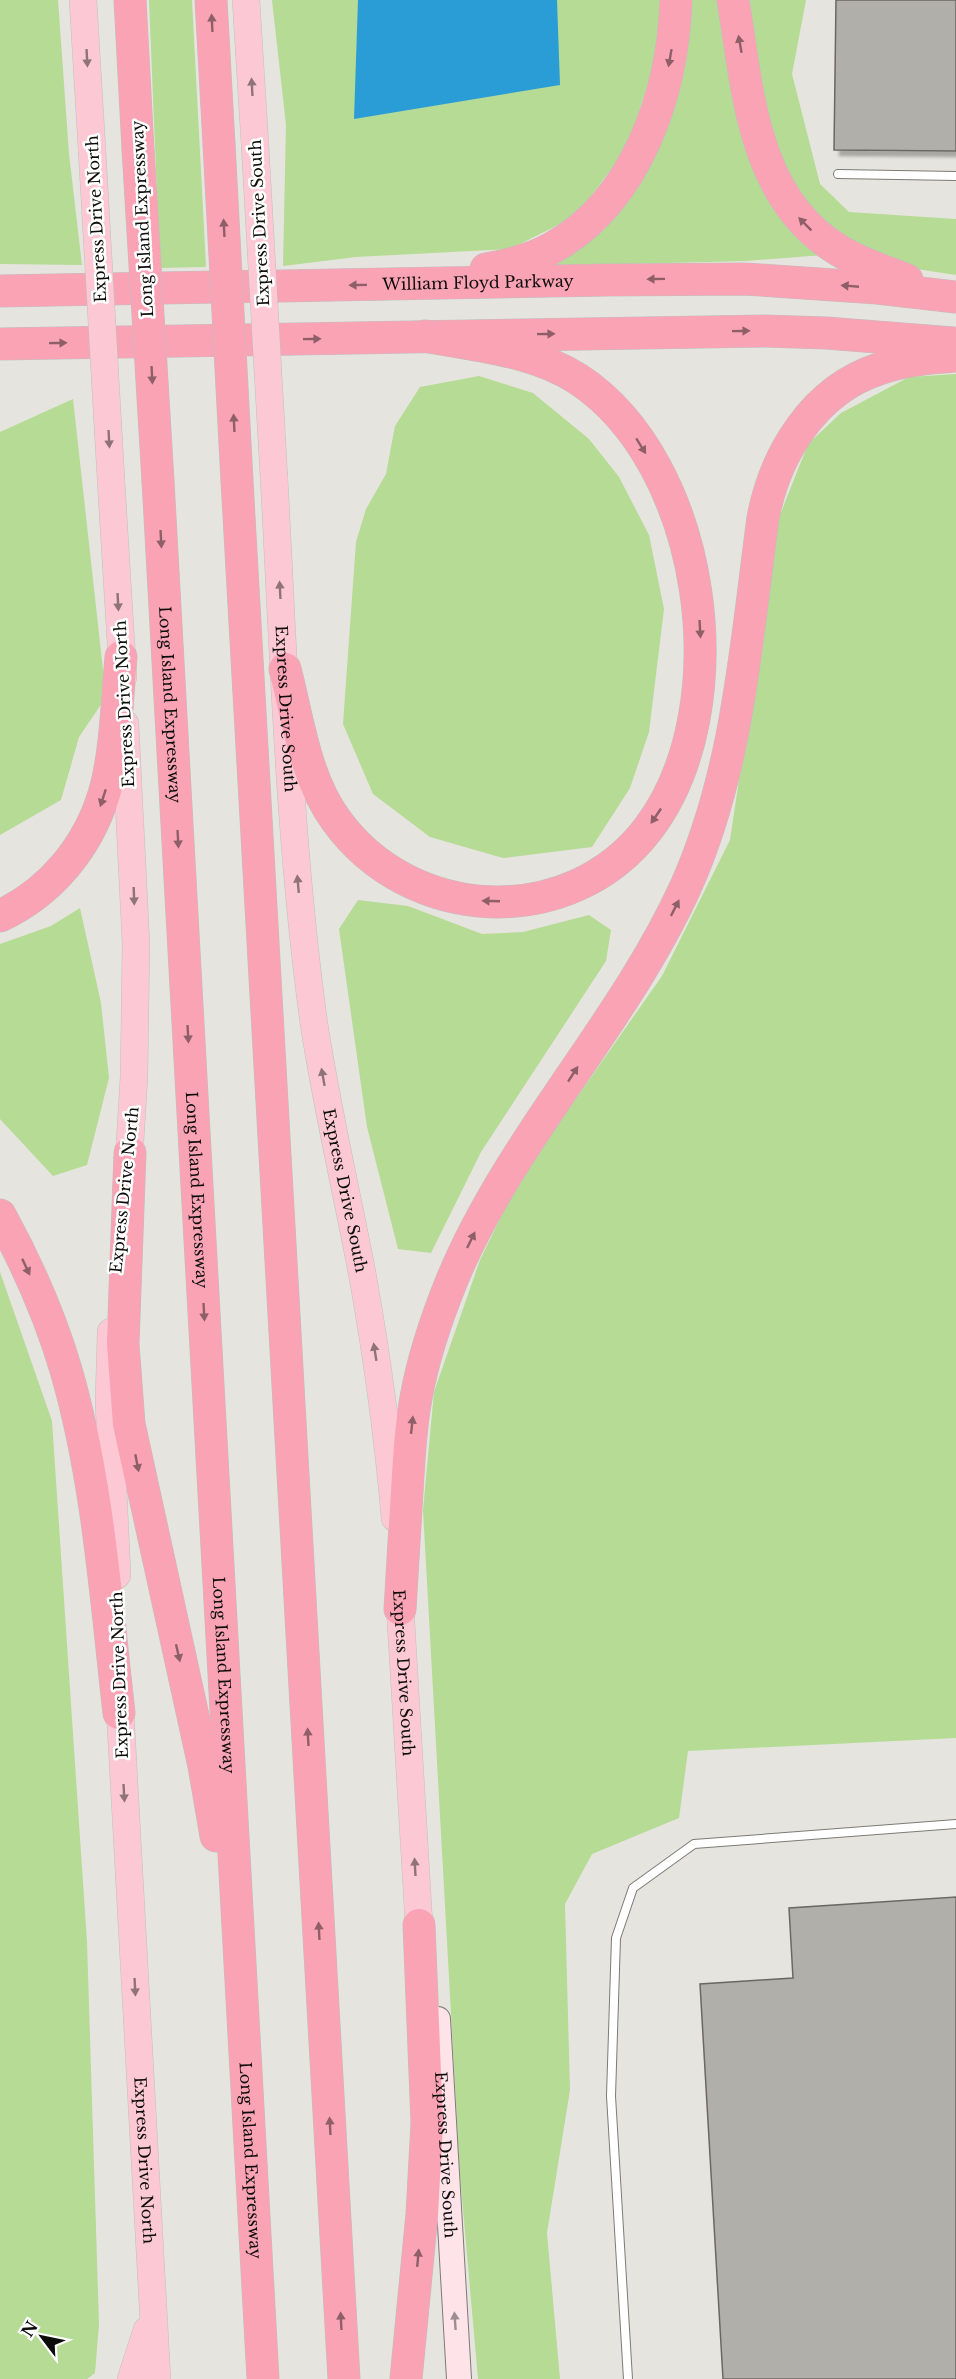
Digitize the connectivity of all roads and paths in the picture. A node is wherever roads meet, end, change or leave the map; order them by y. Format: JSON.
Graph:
{"nodes":[{"id":1,"x":83,"y":0,"type":"edge"},
{"id":2,"x":129,"y":0,"type":"edge"},
{"id":3,"x":211,"y":0,"type":"edge"},
{"id":4,"x":246,"y":0,"type":"edge"},
{"id":5,"x":676,"y":0,"type":"edge"},
{"id":6,"x":732,"y":0,"type":"edge"},
{"id":7,"x":838,"y":174,"type":"dead end"},
{"id":8,"x":956,"y":176,"type":"edge"},
{"id":9,"x":417,"y":284,"type":"junction"},
{"id":10,"x":0,"y":291,"type":"edge"},
{"id":11,"x":953,"y":296,"type":"edge"},
{"id":12,"x":425,"y":336,"type":"junction"},
{"id":13,"x":956,"y":343,"type":"edge"},
{"id":14,"x":0,"y":344,"type":"edge"},
{"id":15,"x":956,"y":356,"type":"edge"},
{"id":16,"x":122,"y":657,"type":"junction"},
{"id":17,"x":285,"y":669,"type":"junction"},
{"id":18,"x":0,"y":916,"type":"edge"},
{"id":19,"x":130,"y":1153,"type":"junction"},
{"id":20,"x":0,"y":1215,"type":"edge"},
{"id":21,"x":400,"y":1609,"type":"junction"},
{"id":22,"x":119,"y":1713,"type":"junction"},
{"id":23,"x":956,"y":1824,"type":"edge"},
{"id":24,"x":419,"y":1925,"type":"junction"},
{"id":25,"x":240,"y":1967,"type":"junction"},
{"id":26,"x":152,"y":2312,"type":"junction"},
{"id":27,"x":131,"y":2379,"type":"edge"},
{"id":28,"x":157,"y":2379,"type":"edge"},
{"id":29,"x":263,"y":2379,"type":"edge"},
{"id":30,"x":344,"y":2379,"type":"edge"},
{"id":31,"x":406,"y":2379,"type":"edge"},
{"id":32,"x":459,"y":2379,"type":"edge"},
{"id":33,"x":628,"y":2379,"type":"edge"}],
"edges":[{"from":1,"to":16,"type":"main road","name":"Express Drive North","one_way":true,"bridge":true},
{"from":2,"to":25,"type":"highway","name":"Long Island Expressway","one_way":true,"bridge":true},
{"from":30,"to":3,"type":"highway","one_way":true,"bridge":true},
{"from":17,"to":4,"type":"main road","name":"Express Drive South","one_way":true,"bridge":true},
{"from":5,"to":9,"type":"highway","one_way":true},
{"from":11,"to":6,"type":"highway","one_way":true},
{"from":7,"to":8,"type":"lane"},
{"from":9,"to":10,"type":"highway","name":"William Floyd Parkway","one_way":true},
{"from":11,"to":9,"type":"highway","name":"William Floyd Parkway","one_way":true},
{"from":12,"to":13,"type":"highway","one_way":true},
{"from":14,"to":12,"type":"highway","one_way":true},
{"from":12,"to":17,"type":"highway","one_way":true},
{"from":21,"to":15,"type":"highway","one_way":true},
{"from":16,"to":18,"type":"highway","one_way":true},
{"from":16,"to":19,"type":"main road","name":"Express Drive North","one_way":true},
{"from":21,"to":17,"type":"main road","name":"Express Drive South","one_way":true},
{"from":19,"to":22,"type":"main road","name":"Express Drive North"},
{"from":19,"to":25,"type":"highway","one_way":true},
{"from":20,"to":22,"type":"highway","one_way":true},
{"from":24,"to":21,"type":"main road","name":"Express Drive South","one_way":true},
{"from":22,"to":26,"type":"main road","name":"Express Drive North","one_way":true},
{"from":23,"to":33,"type":"lane"},
{"from":31,"to":24,"type":"highway","one_way":true},
{"from":32,"to":24,"type":"main road","name":"Express Drive South","one_way":true},
{"from":25,"to":29,"type":"highway","name":"Long Island Expressway"},
{"from":26,"to":27,"type":"main road"},
{"from":26,"to":28,"type":"main road","name":"Express Drive North"}]}
